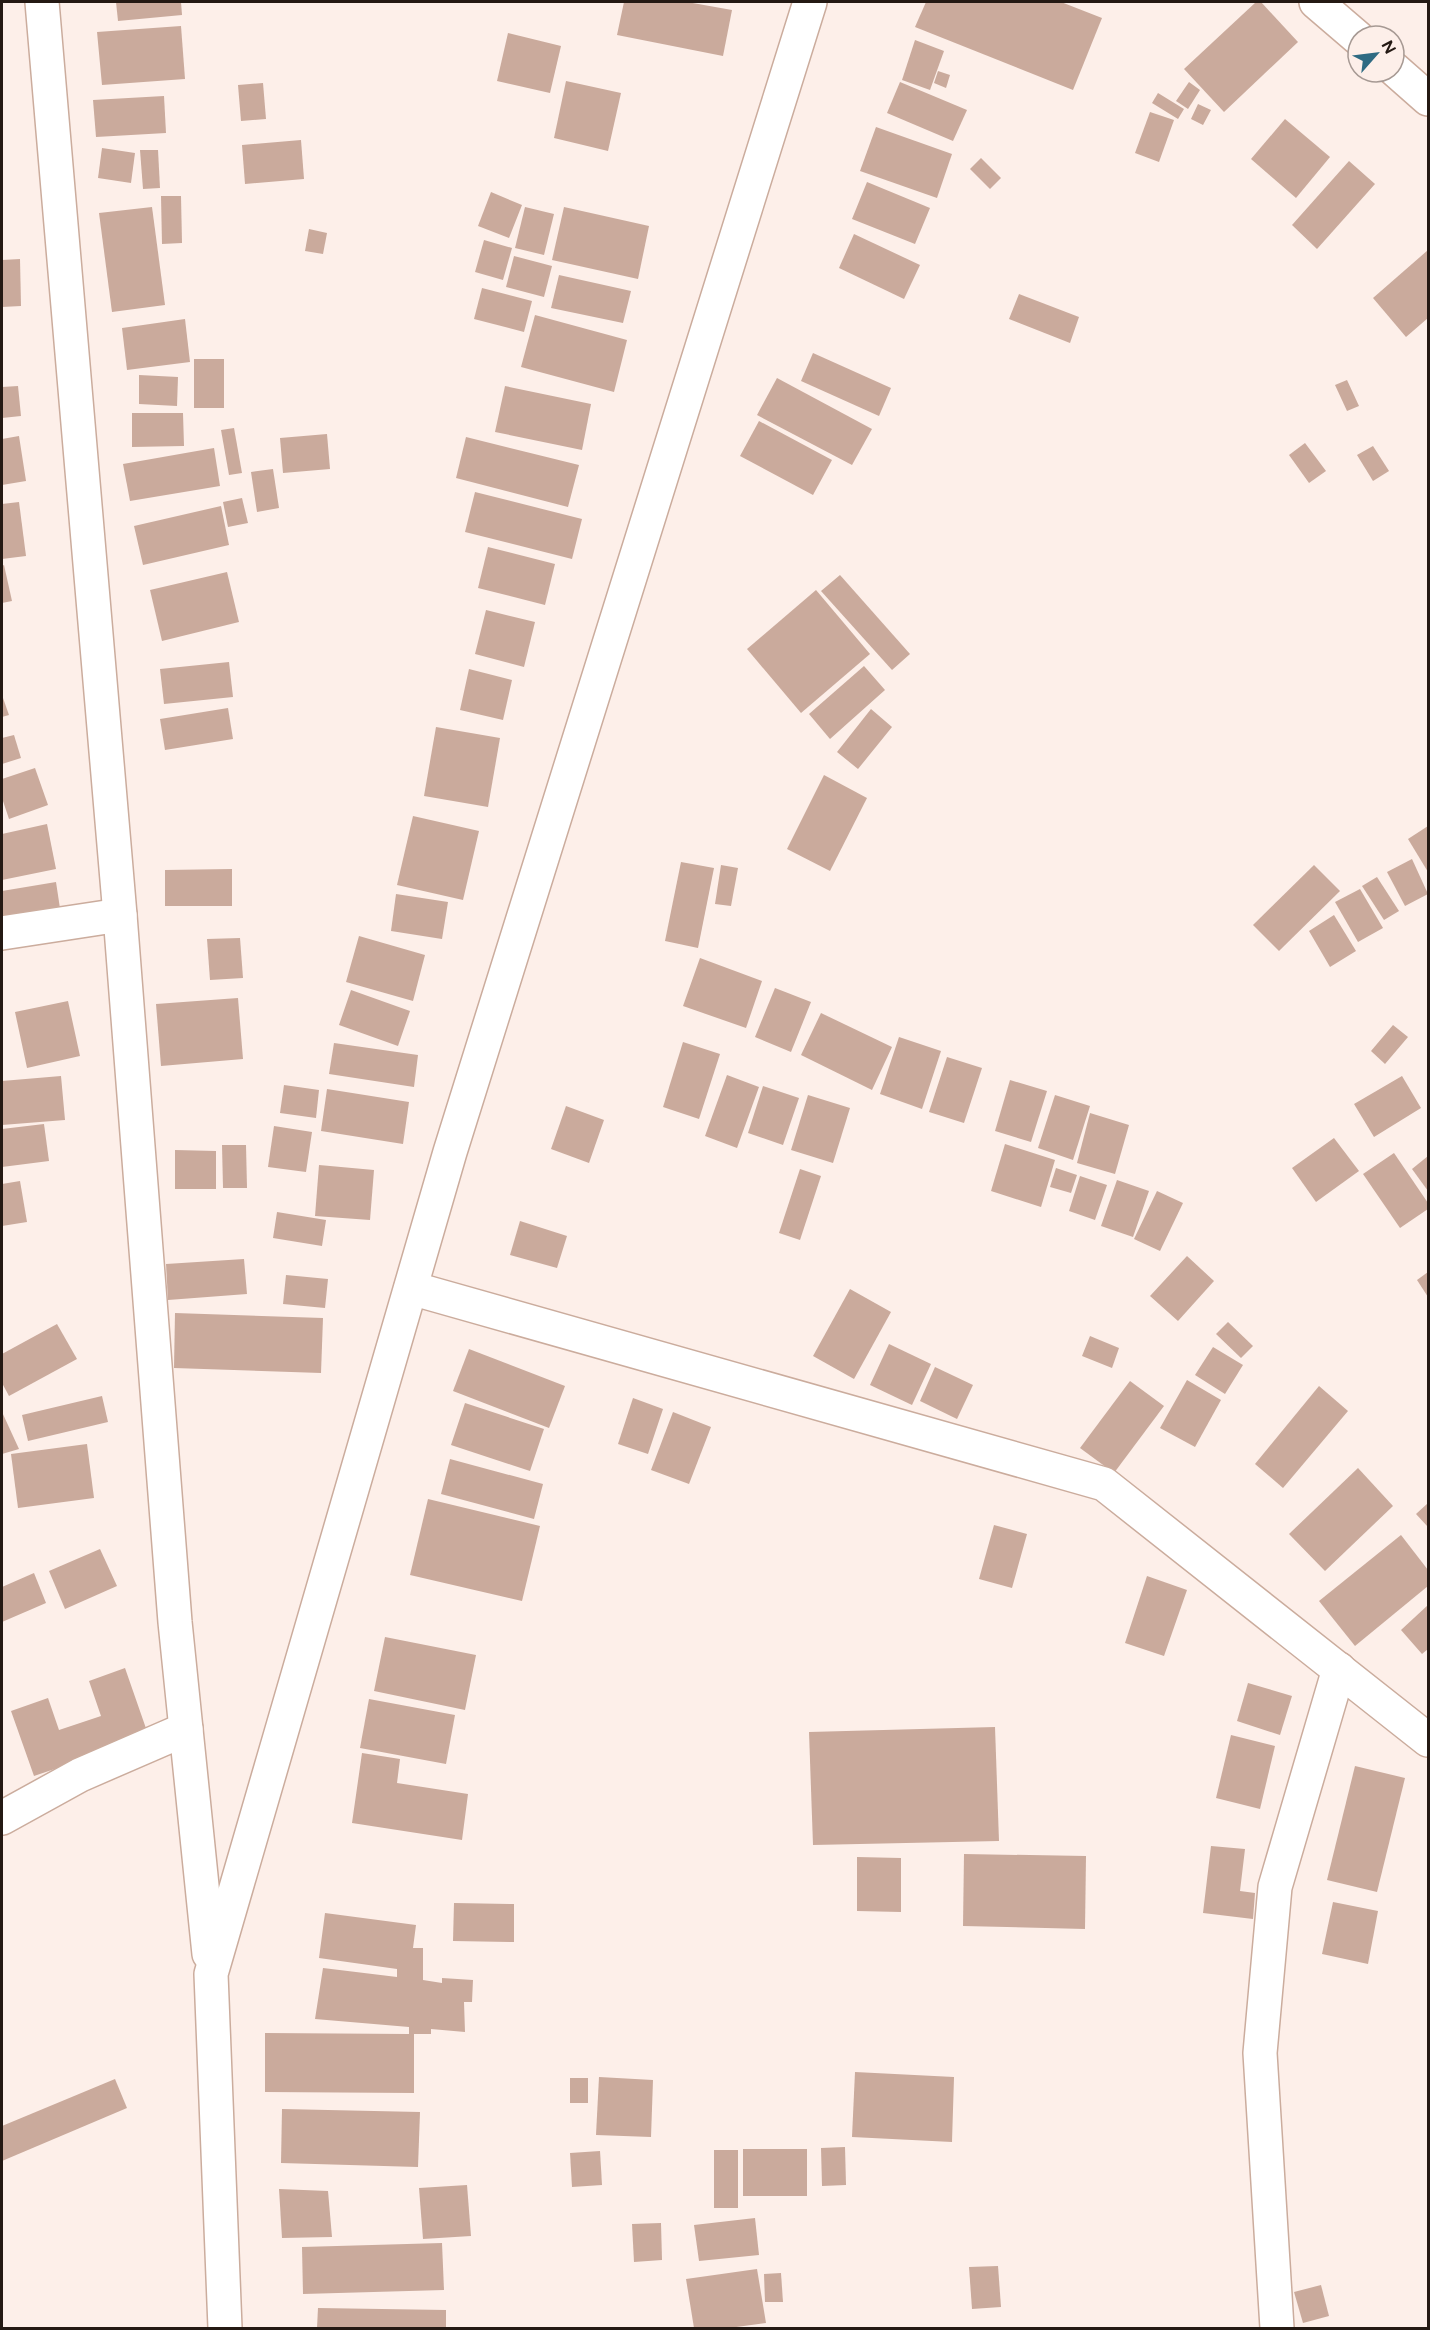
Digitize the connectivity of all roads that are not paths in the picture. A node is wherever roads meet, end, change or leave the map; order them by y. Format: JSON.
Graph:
{"nodes":[{"id":1,"x":42,"y":2,"type":"edge"},
{"id":2,"x":810,"y":2,"type":"edge"},
{"id":3,"x":1316,"y":2,"type":"edge"},
{"id":4,"x":1346,"y":28,"type":"edge"},
{"id":5,"x":1406,"y":80,"type":"edge"},
{"id":6,"x":1428,"y":99,"type":"edge"},
{"id":7,"x":120,"y":915,"type":"junction"},
{"id":8,"x":2,"y":933,"type":"edge"},
{"id":9,"x":411,"y":1288,"type":"junction"},
{"id":10,"x":1339,"y":1669,"type":"junction"},
{"id":11,"x":186,"y":1729,"type":"junction"},
{"id":12,"x":1428,"y":1740,"type":"edge"},
{"id":13,"x":2,"y":1818,"type":"edge"},
{"id":14,"x":211,"y":1974,"type":"junction"},
{"id":15,"x":225,"y":2328,"type":"edge"},
{"id":16,"x":1277,"y":2328,"type":"edge"}],
"edges":[{"from":1,"to":7,"type":"street"},
{"from":2,"to":9,"type":"street"},
{"from":3,"to":4,"type":"street"},
{"from":5,"to":6,"type":"street"},
{"from":7,"to":8,"type":"street"},
{"from":7,"to":11,"type":"street"},
{"from":9,"to":10,"type":"street"},
{"from":9,"to":14,"type":"street"},
{"from":10,"to":12,"type":"street"},
{"from":10,"to":16,"type":"street"},
{"from":11,"to":13,"type":"street"},
{"from":11,"to":14,"type":"street"},
{"from":14,"to":15,"type":"street"}]}
